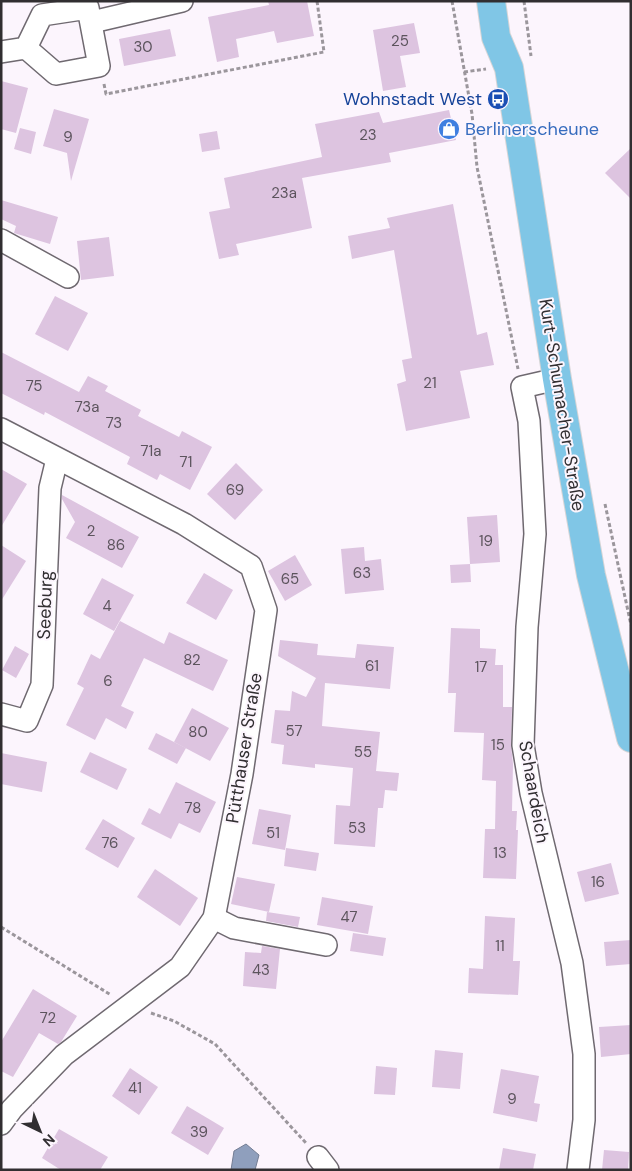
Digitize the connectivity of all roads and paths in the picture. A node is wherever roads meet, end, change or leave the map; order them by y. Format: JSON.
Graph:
{"nodes":[{"id":1,"x":182,"y":1,"type":"edge"},
{"id":2,"x":317,"y":1,"type":"edge"},
{"id":3,"x":452,"y":1,"type":"edge"},
{"id":4,"x":491,"y":1,"type":"edge"},
{"id":5,"x":510,"y":1,"type":"edge"},
{"id":6,"x":92,"y":22,"type":"junction"},
{"id":7,"x":26,"y":48,"type":"junction"},
{"id":8,"x":1,"y":52,"type":"edge"},
{"id":9,"x":99,"y":66,"type":"junction"},
{"id":10,"x":509,"y":68,"type":"junction"},
{"id":11,"x":1,"y":240,"type":"edge"},
{"id":12,"x":68,"y":277,"type":"dead end"},
{"id":13,"x":557,"y":379,"type":"junction"},
{"id":14,"x":522,"y":387,"type":"junction"},
{"id":15,"x":1,"y":429,"type":"edge"},
{"id":16,"x":57,"y":459,"type":"junction"},
{"id":17,"x":1,"y":714,"type":"edge"},
{"id":18,"x":631,"y":738,"type":"edge"},
{"id":19,"x":214,"y":918,"type":"junction"},
{"id":20,"x":1,"y":927,"type":"edge"},
{"id":21,"x":326,"y":945,"type":"dead end"},
{"id":22,"x":128,"y":1006,"type":"junction"},
{"id":23,"x":1,"y":1124,"type":"edge"},
{"id":24,"x":323,"y":1163,"type":"edge"},
{"id":25,"x":578,"y":1170,"type":"edge"}],
"edges":[{"from":1,"to":6,"type":"street"},
{"from":2,"to":9,"type":"path"},
{"from":3,"to":14,"type":"path"},
{"from":4,"to":10,"type":"main road","name":"Kurt-Schumacher-Straße"},
{"from":5,"to":10,"type":"main road","name":"Kurt-Schumacher-Straße"},
{"from":6,"to":7,"type":"street"},
{"from":6,"to":9,"type":"street"},
{"from":7,"to":8,"type":"street"},
{"from":7,"to":9,"type":"street"},
{"from":10,"to":13,"type":"main road","name":"Kurt-Schumacher-Straße"},
{"from":11,"to":12,"type":"street"},
{"from":13,"to":14,"type":"street"},
{"from":13,"to":18,"type":"main road","name":"Kurt-Schumacher-Straße"},
{"from":14,"to":25,"type":"street","name":"Schaardeich"},
{"from":15,"to":16,"type":"street","name":"Pütthauser Straße"},
{"from":16,"to":17,"type":"street","name":"Seeburg"},
{"from":16,"to":19,"type":"street","name":"Pütthauser Straße"},
{"from":19,"to":21,"type":"street"},
{"from":19,"to":22,"type":"street","name":"Pütthauser Straße"},
{"from":20,"to":22,"type":"path"},
{"from":22,"to":23,"type":"street","name":"Pütthauser Straße"},
{"from":22,"to":24,"type":"path"}]}
